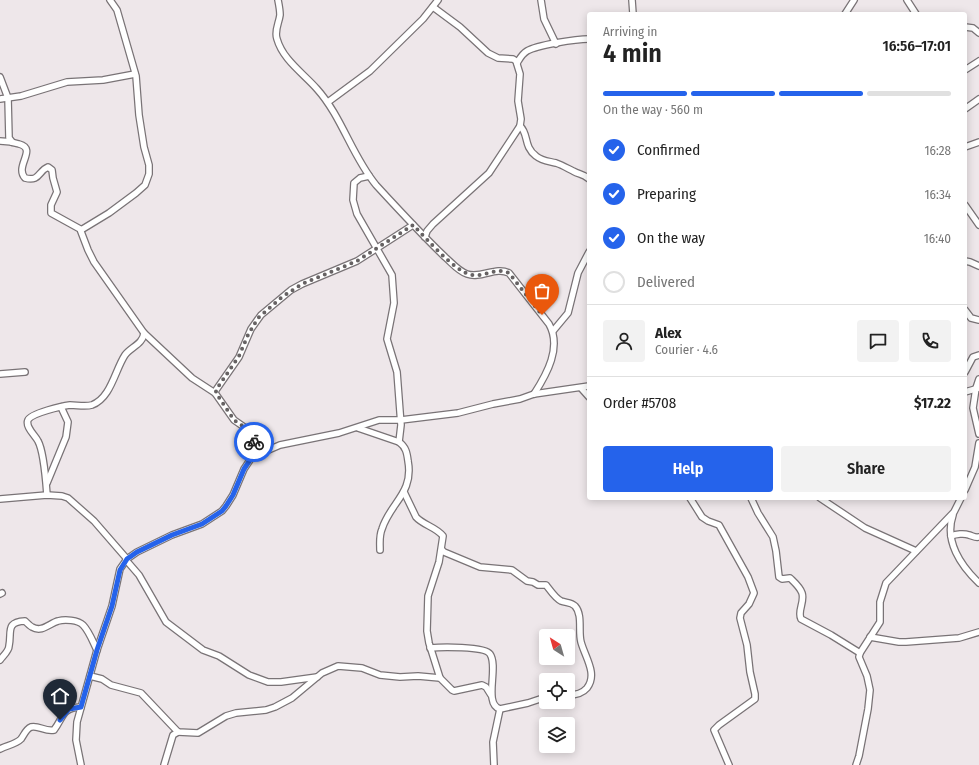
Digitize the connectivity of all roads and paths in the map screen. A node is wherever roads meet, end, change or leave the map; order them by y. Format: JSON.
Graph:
{"nodes":[{"id":1,"x":110,"y":0,"type":"edge"},
{"id":2,"x":278,"y":0,"type":"edge"},
{"id":3,"x":438,"y":0,"type":"edge"},
{"id":4,"x":541,"y":0,"type":"edge"},
{"id":5,"x":632,"y":0,"type":"edge"},
{"id":6,"x":854,"y":0,"type":"edge"},
{"id":7,"x":906,"y":0,"type":"edge"},
{"id":8,"x":433,"y":7,"type":"junction"},
{"id":9,"x":633,"y":12,"type":"edge"},
{"id":10,"x":846,"y":12,"type":"edge"},
{"id":11,"x":915,"y":12,"type":"edge"},
{"id":12,"x":967,"y":27,"type":"edge"},
{"id":13,"x":979,"y":33,"type":"edge"},
{"id":14,"x":587,"y":39,"type":"edge"},
{"id":15,"x":556,"y":44,"type":"junction"},
{"id":16,"x":979,"y":61,"type":"edge"},
{"id":17,"x":517,"y":63,"type":"junction"},
{"id":18,"x":967,"y":69,"type":"edge"},
{"id":19,"x":135,"y":74,"type":"junction"},
{"id":20,"x":0,"y":77,"type":"edge"},
{"id":21,"x":8,"y":98,"type":"junction"},
{"id":22,"x":0,"y":99,"type":"edge"},
{"id":23,"x":979,"y":99,"type":"edge"},
{"id":24,"x":328,"y":102,"type":"junction"},
{"id":25,"x":967,"y":108,"type":"edge"},
{"id":26,"x":520,"y":126,"type":"junction"},
{"id":27,"x":0,"y":141,"type":"edge"},
{"id":28,"x":12,"y":142,"type":"junction"},
{"id":29,"x":979,"y":142,"type":"edge"},
{"id":30,"x":967,"y":146,"type":"edge"},
{"id":31,"x":369,"y":176,"type":"junction"},
{"id":32,"x":587,"y":178,"type":"edge"},
{"id":33,"x":967,"y":208,"type":"edge"},
{"id":34,"x":413,"y":225,"type":"junction"},
{"id":35,"x":979,"y":225,"type":"edge"},
{"id":36,"x":81,"y":230,"type":"junction"},
{"id":37,"x":426,"y":237,"type":"junction"},
{"id":38,"x":378,"y":249,"type":"junction"},
{"id":39,"x":587,"y":256,"type":"edge"},
{"id":40,"x":967,"y":261,"type":"edge"},
{"id":41,"x":979,"y":266,"type":"edge"},
{"id":42,"x":967,"y":313,"type":"edge"},
{"id":43,"x":979,"y":320,"type":"edge"},
{"id":44,"x":553,"y":331,"type":"junction"},
{"id":45,"x":144,"y":333,"type":"junction"},
{"id":46,"x":979,"y":355,"type":"edge"},
{"id":47,"x":967,"y":368,"type":"edge"},
{"id":48,"x":25,"y":372,"type":"dead end"},
{"id":49,"x":0,"y":374,"type":"edge"},
{"id":50,"x":979,"y":379,"type":"edge"},
{"id":51,"x":587,"y":386,"type":"edge"},
{"id":52,"x":581,"y":388,"type":"junction"},
{"id":53,"x":978,"y":388,"type":"edge"},
{"id":54,"x":967,"y":391,"type":"edge"},
{"id":55,"x":216,"y":393,"type":"junction"},
{"id":56,"x":534,"y":394,"type":"junction"},
{"id":57,"x":587,"y":395,"type":"edge"},
{"id":58,"x":62,"y":408,"type":"junction"},
{"id":59,"x":400,"y":420,"type":"junction"},
{"id":60,"x":358,"y":428,"type":"junction"},
{"id":61,"x":979,"y":434,"type":"edge"},
{"id":62,"x":399,"y":442,"type":"junction"},
{"id":63,"x":979,"y":444,"type":"edge"},
{"id":64,"x":252,"y":457,"type":"junction"},
{"id":65,"x":46,"y":485,"type":"junction"},
{"id":66,"x":967,"y":485,"type":"edge"},
{"id":67,"x":404,"y":492,"type":"junction"},
{"id":68,"x":47,"y":495,"type":"junction"},
{"id":69,"x":0,"y":499,"type":"edge"},
{"id":70,"x":691,"y":500,"type":"edge"},
{"id":71,"x":752,"y":500,"type":"edge"},
{"id":72,"x":823,"y":500,"type":"edge"},
{"id":73,"x":960,"y":500,"type":"edge"},
{"id":74,"x":954,"y":512,"type":"junction"},
{"id":75,"x":951,"y":536,"type":"junction"},
{"id":76,"x":979,"y":538,"type":"edge"},
{"id":77,"x":380,"y":550,"type":"dead end"},
{"id":78,"x":442,"y":550,"type":"junction"},
{"id":79,"x":916,"y":551,"type":"junction"},
{"id":80,"x":127,"y":559,"type":"junction"},
{"id":81,"x":979,"y":583,"type":"edge"},
{"id":82,"x":979,"y":632,"type":"edge"},
{"id":83,"x":870,"y":637,"type":"junction"},
{"id":84,"x":430,"y":648,"type":"junction"},
{"id":85,"x":97,"y":650,"type":"junction"},
{"id":86,"x":860,"y":653,"type":"junction"},
{"id":87,"x":0,"y":660,"type":"edge"},
{"id":88,"x":90,"y":676,"type":"junction"},
{"id":89,"x":317,"y":677,"type":"junction"},
{"id":90,"x":440,"y":678,"type":"junction"},
{"id":91,"x":575,"y":694,"type":"edge"},
{"id":92,"x":491,"y":695,"type":"junction"},
{"id":93,"x":539,"y":699,"type":"edge"},
{"id":94,"x":81,"y":707,"type":"junction"},
{"id":95,"x":500,"y":709,"type":"junction"},
{"id":96,"x":178,"y":732,"type":"junction"},
{"id":97,"x":0,"y":749,"type":"edge"},
{"id":98,"x":81,"y":765,"type":"edge"},
{"id":99,"x":164,"y":765,"type":"edge"},
{"id":100,"x":494,"y":765,"type":"edge"},
{"id":101,"x":729,"y":765,"type":"edge"},
{"id":102,"x":856,"y":765,"type":"edge"}],
"edges":[{"from":1,"to":19,"type":"street"},
{"from":2,"to":24,"type":"street"},
{"from":3,"to":8,"type":"street"},
{"from":4,"to":15,"type":"street"},
{"from":5,"to":9,"type":"street"},
{"from":6,"to":10,"type":"street"},
{"from":7,"to":11,"type":"street"},
{"from":8,"to":17,"type":"street"},
{"from":8,"to":24,"type":"street"},
{"from":12,"to":13,"type":"street"},
{"from":14,"to":15,"type":"street"},
{"from":15,"to":17,"type":"street"},
{"from":16,"to":18,"type":"street"},
{"from":17,"to":26,"type":"street"},
{"from":19,"to":21,"type":"street"},
{"from":19,"to":36,"type":"street"},
{"from":20,"to":21,"type":"street"},
{"from":21,"to":22,"type":"street"},
{"from":21,"to":28,"type":"street"},
{"from":23,"to":25,"type":"street"},
{"from":24,"to":31,"type":"street"},
{"from":26,"to":32,"type":"street"},
{"from":26,"to":37,"type":"street"},
{"from":27,"to":28,"type":"street"},
{"from":28,"to":36,"type":"street"},
{"from":29,"to":30,"type":"street"},
{"from":31,"to":34,"type":"street"},
{"from":31,"to":38,"type":"street"},
{"from":33,"to":35,"type":"street"},
{"from":34,"to":37,"type":"street"},
{"from":34,"to":38,"type":"street"},
{"from":36,"to":45,"type":"street"},
{"from":37,"to":44,"type":"street"},
{"from":38,"to":55,"type":"street"},
{"from":38,"to":59,"type":"street"},
{"from":39,"to":44,"type":"street"},
{"from":40,"to":41,"type":"street"},
{"from":42,"to":43,"type":"street"},
{"from":44,"to":56,"type":"street"},
{"from":45,"to":55,"type":"street"},
{"from":45,"to":58,"type":"street"},
{"from":46,"to":47,"type":"street"},
{"from":48,"to":49,"type":"street"},
{"from":50,"to":53,"type":"street"},
{"from":51,"to":52,"type":"street"},
{"from":52,"to":56,"type":"street"},
{"from":52,"to":57,"type":"street"},
{"from":53,"to":54,"type":"street"},
{"from":53,"to":61,"type":"street"},
{"from":55,"to":64,"type":"street"},
{"from":56,"to":59,"type":"street"},
{"from":58,"to":65,"type":"street"},
{"from":58,"to":65,"type":"street"},
{"from":59,"to":60,"type":"street"},
{"from":59,"to":62,"type":"street"},
{"from":60,"to":62,"type":"street"},
{"from":60,"to":64,"type":"street"},
{"from":62,"to":67,"type":"street"},
{"from":63,"to":66,"type":"street"},
{"from":64,"to":80,"type":"street"},
{"from":65,"to":68,"type":"street"},
{"from":67,"to":77,"type":"street"},
{"from":67,"to":78,"type":"street"},
{"from":68,"to":69,"type":"street"},
{"from":68,"to":80,"type":"street"},
{"from":70,"to":101,"type":"street"},
{"from":71,"to":86,"type":"street"},
{"from":72,"to":79,"type":"street"},
{"from":73,"to":74,"type":"street"},
{"from":74,"to":75,"type":"street"},
{"from":74,"to":79,"type":"street"},
{"from":75,"to":76,"type":"street"},
{"from":75,"to":81,"type":"street"},
{"from":78,"to":84,"type":"street"},
{"from":78,"to":91,"type":"street"},
{"from":79,"to":83,"type":"street"},
{"from":80,"to":85,"type":"street"},
{"from":80,"to":89,"type":"street"},
{"from":82,"to":83,"type":"street"},
{"from":83,"to":86,"type":"street"},
{"from":84,"to":90,"type":"street"},
{"from":84,"to":92,"type":"street"},
{"from":85,"to":87,"type":"street"},
{"from":85,"to":88,"type":"street"},
{"from":86,"to":102,"type":"street"},
{"from":88,"to":94,"type":"street"},
{"from":88,"to":96,"type":"street"},
{"from":89,"to":90,"type":"street"},
{"from":89,"to":96,"type":"street"},
{"from":90,"to":92,"type":"street"},
{"from":92,"to":95,"type":"street"},
{"from":93,"to":95,"type":"street"},
{"from":94,"to":97,"type":"street"},
{"from":94,"to":98,"type":"street"},
{"from":95,"to":100,"type":"street"},
{"from":96,"to":99,"type":"street"}]}
